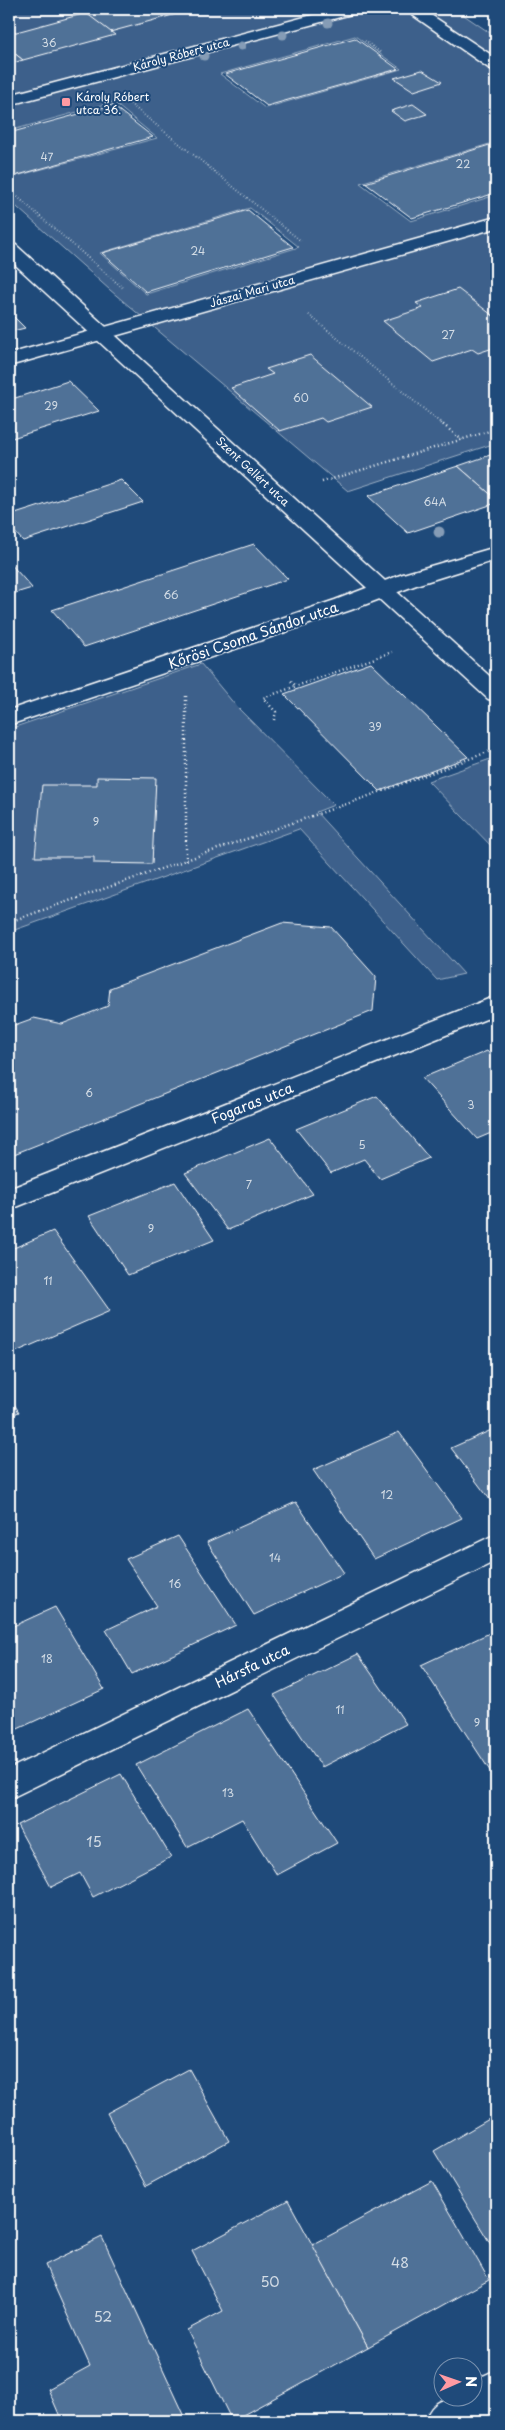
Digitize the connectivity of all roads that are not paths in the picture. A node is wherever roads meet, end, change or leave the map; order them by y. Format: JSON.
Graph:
{"nodes":[{"id":1,"x":353,"y":9,"type":"edge"},
{"id":2,"x":412,"y":9,"type":"edge"},
{"id":3,"x":496,"y":65,"type":"edge"},
{"id":4,"x":9,"y":100,"type":"edge"},
{"id":5,"x":496,"y":222,"type":"edge"},
{"id":6,"x":9,"y":250,"type":"edge"},
{"id":7,"x":102,"y":333,"type":"junction"},
{"id":8,"x":9,"y":360,"type":"edge"},
{"id":9,"x":496,"y":553,"type":"edge"},
{"id":10,"x":381,"y":590,"type":"junction"},
{"id":11,"x":496,"y":694,"type":"edge"},
{"id":12,"x":9,"y":718,"type":"edge"},
{"id":13,"x":496,"y":1005,"type":"edge"},
{"id":14,"x":9,"y":1200,"type":"edge"},
{"id":15,"x":496,"y":1547,"type":"edge"},
{"id":16,"x":9,"y":1785,"type":"edge"},
{"id":17,"x":496,"y":2389,"type":"edge"},
{"id":18,"x":444,"y":2421,"type":"edge"}],
"edges":[{"from":1,"to":4,"type":"street","name":"Károly Róbert utca"},
{"from":2,"to":3,"type":"street"},
{"from":5,"to":7,"type":"street","name":"Jászai Mari utca"},
{"from":6,"to":7,"type":"street","name":"Szent Gellért utca"},
{"from":7,"to":8,"type":"street","name":"Jászai Mari utca"},
{"from":7,"to":10,"type":"street","name":"Szent Gellért utca"},
{"from":9,"to":10,"type":"street","name":"Kőrösi Csoma Sándor utca"},
{"from":10,"to":11,"type":"street","name":"Szent Gellért utca"},
{"from":10,"to":12,"type":"street","name":"Kőrösi Csoma Sándor utca"},
{"from":13,"to":14,"type":"street","name":"Fogaras utca"},
{"from":15,"to":16,"type":"street","name":"Hársfa utca"},
{"from":17,"to":18,"type":"street"}]}
